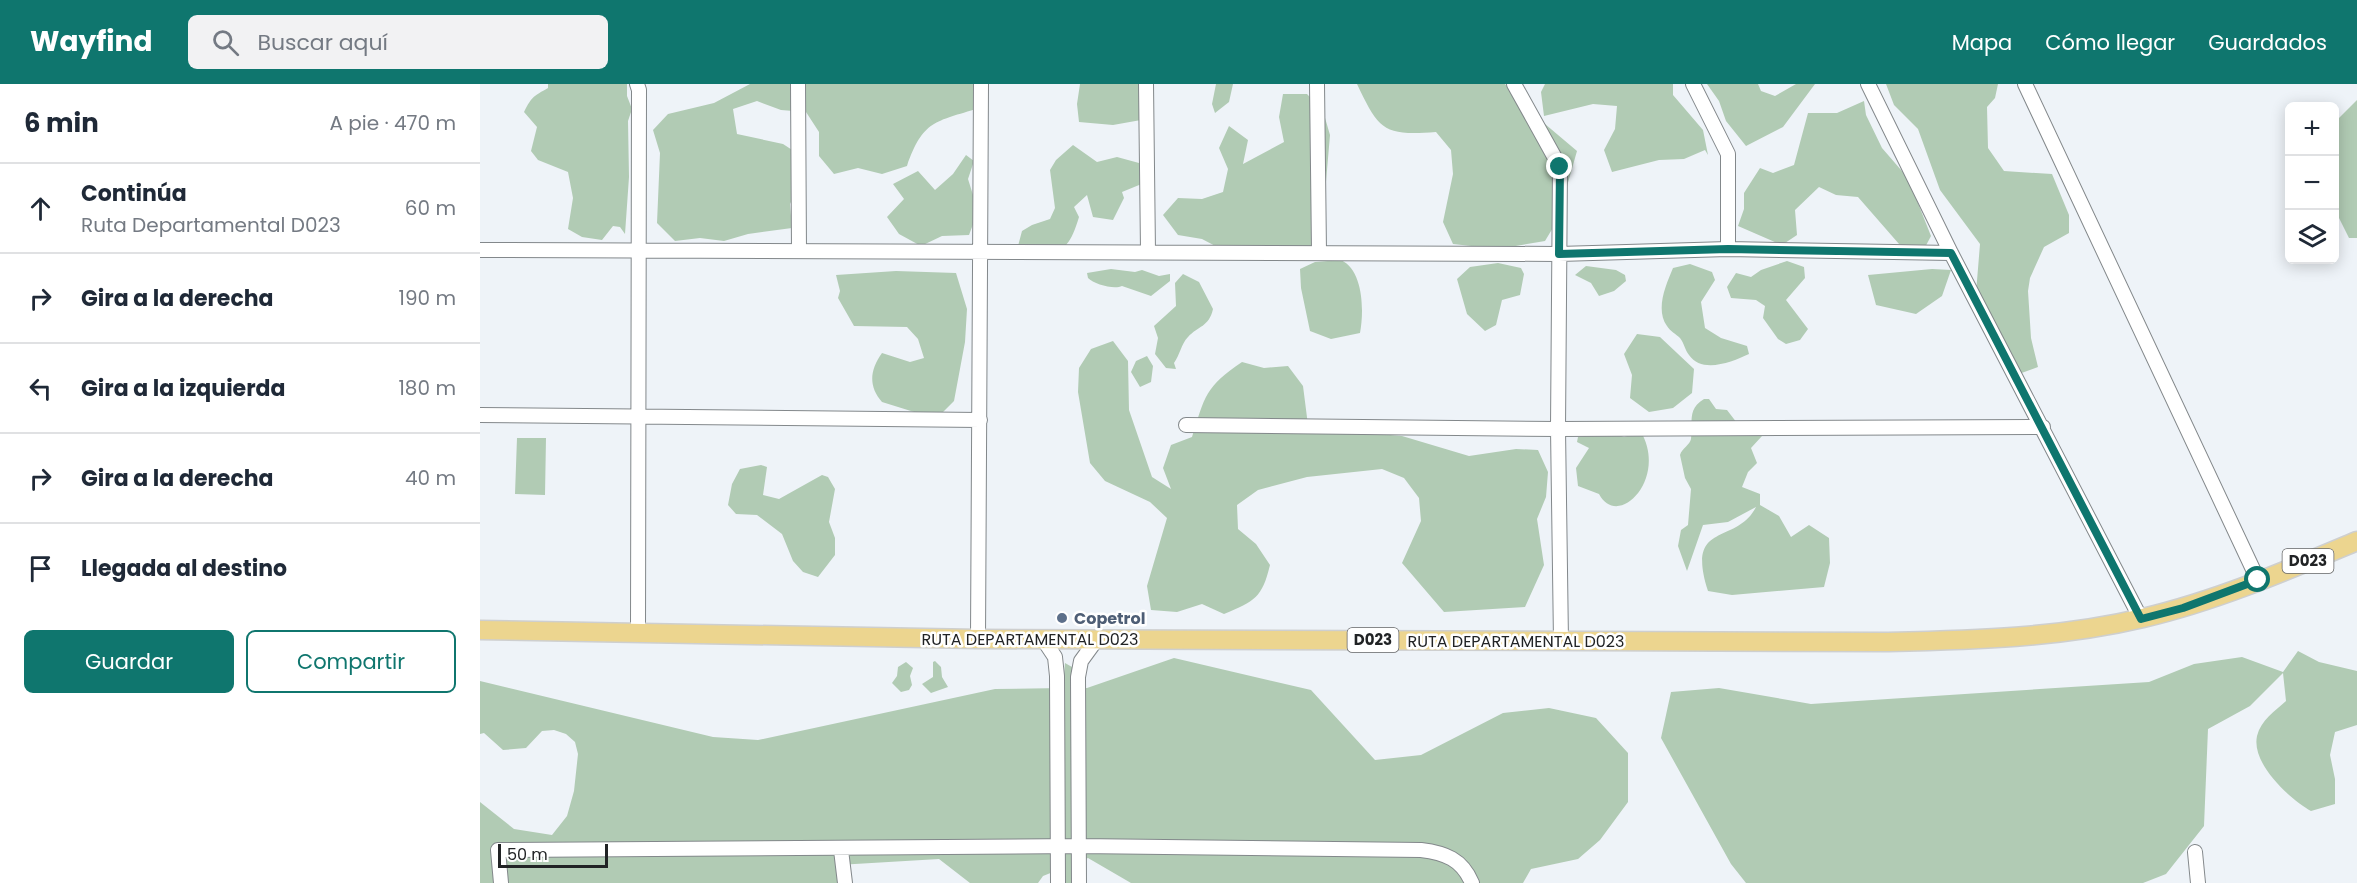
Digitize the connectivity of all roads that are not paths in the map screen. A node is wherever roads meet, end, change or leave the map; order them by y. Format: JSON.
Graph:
{"nodes":[{"id":1,"x":637,"y":84,"type":"edge"},
{"id":2,"x":798,"y":84,"type":"edge"},
{"id":3,"x":981,"y":84,"type":"edge"},
{"id":4,"x":1146,"y":84,"type":"edge"},
{"id":5,"x":1317,"y":84,"type":"edge"},
{"id":6,"x":1514,"y":84,"type":"edge"},
{"id":7,"x":1693,"y":84,"type":"edge"},
{"id":8,"x":1869,"y":84,"type":"edge"},
{"id":9,"x":2025,"y":84,"type":"edge"},
{"id":10,"x":1728,"y":249,"type":"junction"},
{"id":11,"x":480,"y":250,"type":"edge"},
{"id":12,"x":639,"y":250,"type":"junction"},
{"id":13,"x":799,"y":250,"type":"junction"},
{"id":14,"x":981,"y":251,"type":"junction"},
{"id":15,"x":1148,"y":251,"type":"junction"},
{"id":16,"x":1318,"y":251,"type":"junction"},
{"id":17,"x":1951,"y":253,"type":"junction"},
{"id":18,"x":1559,"y":254,"type":"junction"},
{"id":19,"x":480,"y":416,"type":"edge"},
{"id":20,"x":638,"y":416,"type":"junction"},
{"id":21,"x":980,"y":420,"type":"junction"},
{"id":22,"x":1186,"y":425,"type":"dead end"},
{"id":23,"x":2043,"y":428,"type":"junction"},
{"id":24,"x":1558,"y":429,"type":"junction"},
{"id":25,"x":2357,"y":541,"type":"edge"},
{"id":26,"x":2258,"y":580,"type":"junction"},
{"id":27,"x":2141,"y":619,"type":"junction"},
{"id":28,"x":480,"y":630,"type":"edge"},
{"id":29,"x":638,"y":632,"type":"junction"},
{"id":30,"x":978,"y":639,"type":"junction"},
{"id":31,"x":1043,"y":639,"type":"junction"},
{"id":32,"x":1097,"y":639,"type":"junction"},
{"id":33,"x":1561,"y":641,"type":"junction"},
{"id":34,"x":1079,"y":846,"type":"junction"},
{"id":35,"x":1058,"y":847,"type":"junction"},
{"id":36,"x":841,"y":850,"type":"junction"},
{"id":37,"x":2195,"y":852,"type":"dead end"},
{"id":38,"x":501,"y":883,"type":"edge"},
{"id":39,"x":845,"y":883,"type":"edge"},
{"id":40,"x":1058,"y":883,"type":"edge"},
{"id":41,"x":1079,"y":883,"type":"edge"},
{"id":42,"x":1472,"y":883,"type":"edge"},
{"id":43,"x":2198,"y":883,"type":"edge"}],
"edges":[{"from":1,"to":12,"type":"street"},
{"from":2,"to":13,"type":"street"},
{"from":3,"to":14,"type":"street"},
{"from":4,"to":15,"type":"street"},
{"from":5,"to":16,"type":"street"},
{"from":6,"to":18,"type":"street"},
{"from":7,"to":10,"type":"street"},
{"from":8,"to":17,"type":"street"},
{"from":9,"to":26,"type":"street"},
{"from":10,"to":17,"type":"street"},
{"from":10,"to":18,"type":"street"},
{"from":11,"to":12,"type":"street"},
{"from":12,"to":13,"type":"street"},
{"from":12,"to":20,"type":"street"},
{"from":13,"to":14,"type":"street"},
{"from":14,"to":15,"type":"street"},
{"from":14,"to":21,"type":"street"},
{"from":15,"to":16,"type":"street"},
{"from":16,"to":18,"type":"street"},
{"from":17,"to":23,"type":"street"},
{"from":18,"to":24,"type":"street"},
{"from":19,"to":20,"type":"street"},
{"from":20,"to":21,"type":"street"},
{"from":20,"to":29,"type":"street"},
{"from":21,"to":30,"type":"street"},
{"from":22,"to":24,"type":"street"},
{"from":23,"to":24,"type":"street"},
{"from":23,"to":27,"type":"street"},
{"from":24,"to":33,"type":"street"},
{"from":25,"to":26,"type":"main road","name":"RUTA DEPARTAMENTAL D023","number":"D023"},
{"from":26,"to":27,"type":"main road","name":"RUTA DEPARTAMENTAL D023","number":"D023"},
{"from":27,"to":33,"type":"main road","name":"RUTA DEPARTAMENTAL D023","number":"D023"},
{"from":28,"to":29,"type":"main road","name":"RUTA DEPARTAMENTAL D023","number":"D023"},
{"from":29,"to":30,"type":"main road","name":"RUTA DEPARTAMENTAL D023","number":"D023"},
{"from":30,"to":31,"type":"main road","name":"RUTA DEPARTAMENTAL D023","number":"D023"},
{"from":31,"to":32,"type":"main road","name":"RUTA DEPARTAMENTAL D023","number":"D023"},
{"from":31,"to":35,"type":"street"},
{"from":32,"to":33,"type":"main road","name":"RUTA DEPARTAMENTAL D023","number":"D023"},
{"from":32,"to":34,"type":"street"},
{"from":34,"to":35,"type":"street"},
{"from":34,"to":41,"type":"street"},
{"from":34,"to":42,"type":"street"},
{"from":35,"to":36,"type":"street"},
{"from":35,"to":40,"type":"street"},
{"from":36,"to":38,"type":"street"},
{"from":36,"to":39,"type":"street"},
{"from":37,"to":43,"type":"street"}]}
